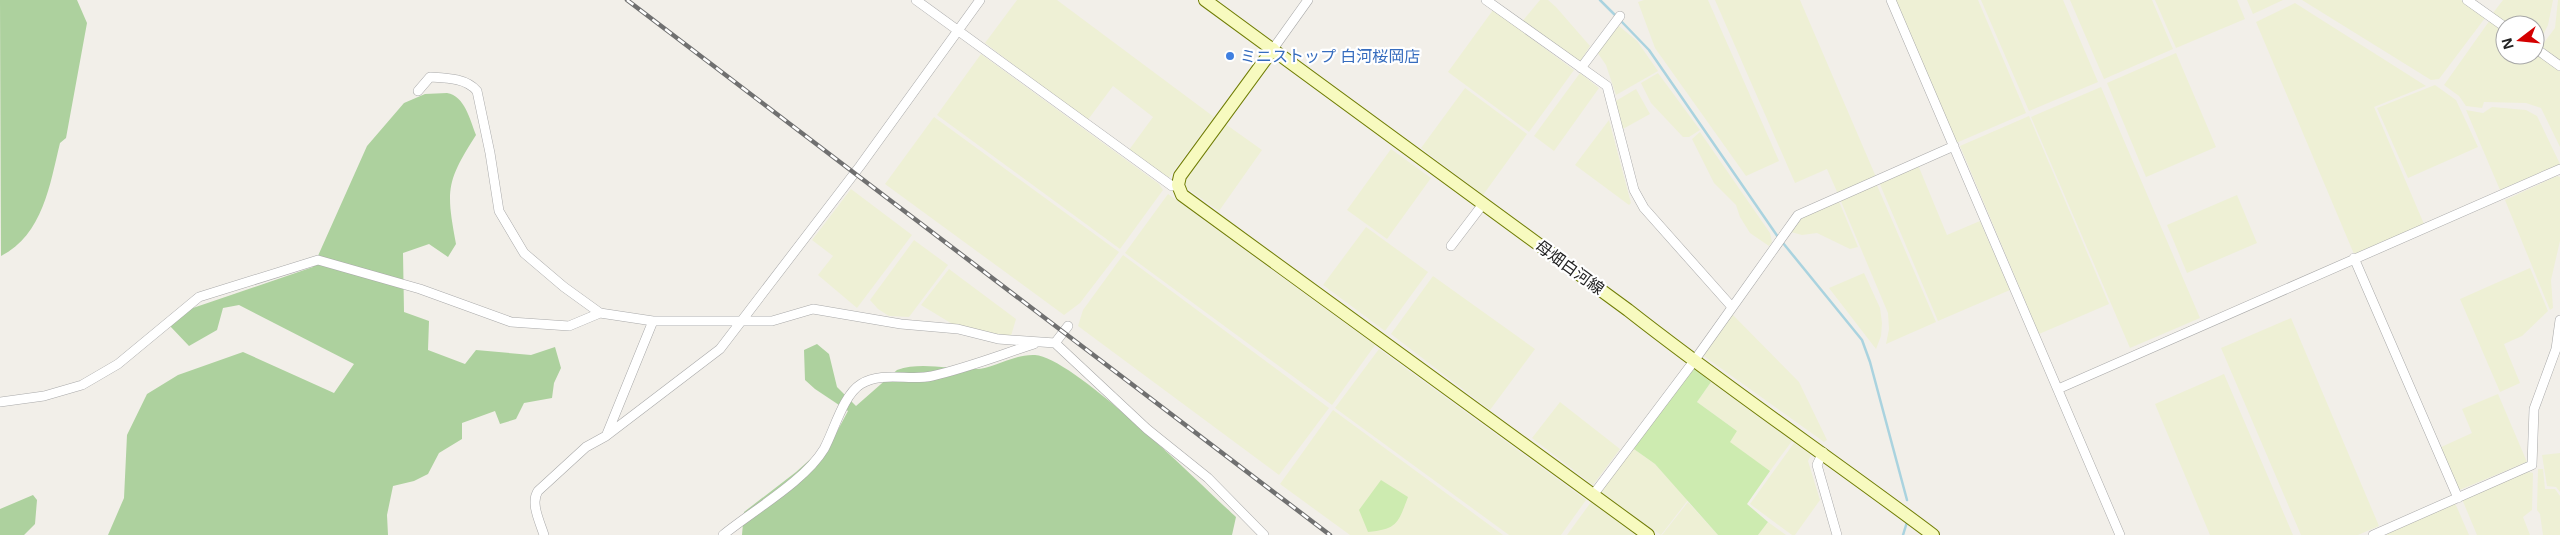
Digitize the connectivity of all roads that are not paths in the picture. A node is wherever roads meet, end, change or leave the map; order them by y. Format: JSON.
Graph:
{"nodes":[{"id":1,"x":916,"y":0,"type":"edge"},
{"id":2,"x":980,"y":0,"type":"edge"},
{"id":3,"x":1205,"y":0,"type":"edge"},
{"id":4,"x":1308,"y":0,"type":"edge"},
{"id":5,"x":1486,"y":0,"type":"edge"},
{"id":6,"x":1891,"y":0,"type":"edge"},
{"id":7,"x":2467,"y":0,"type":"edge"},
{"id":8,"x":1620,"y":16,"type":"dead end"},
{"id":9,"x":2495,"y":20,"type":"edge"},
{"id":10,"x":958,"y":30,"type":"junction"},
{"id":11,"x":1272,"y":49,"type":"junction"},
{"id":12,"x":2545,"y":55,"type":"edge"},
{"id":13,"x":2560,"y":66,"type":"edge"},
{"id":14,"x":1581,"y":68,"type":"junction"},
{"id":15,"x":418,"y":91,"type":"dead end"},
{"id":16,"x":1954,"y":146,"type":"junction"},
{"id":17,"x":2560,"y":169,"type":"edge"},
{"id":18,"x":1178,"y":185,"type":"junction"},
{"id":19,"x":1483,"y":204,"type":"junction"},
{"id":20,"x":1451,"y":246,"type":"dead end"},
{"id":21,"x":2354,"y":258,"type":"junction"},
{"id":22,"x":1732,"y":307,"type":"junction"},
{"id":23,"x":600,"y":313,"type":"junction"},
{"id":24,"x":743,"y":320,"type":"junction"},
{"id":25,"x":2560,"y":320,"type":"edge"},
{"id":26,"x":653,"y":321,"type":"junction"},
{"id":27,"x":1068,"y":326,"type":"dead end"},
{"id":28,"x":1039,"y":343,"type":"junction"},
{"id":29,"x":1055,"y":343,"type":"junction"},
{"id":30,"x":1694,"y":361,"type":"junction"},
{"id":31,"x":2058,"y":389,"type":"junction"},
{"id":32,"x":0,"y":402,"type":"edge"},
{"id":33,"x":606,"y":436,"type":"junction"},
{"id":34,"x":1823,"y":452,"type":"junction"},
{"id":35,"x":1593,"y":495,"type":"junction"},
{"id":36,"x":2458,"y":498,"type":"junction"},
{"id":37,"x":544,"y":535,"type":"edge"},
{"id":38,"x":723,"y":535,"type":"edge"},
{"id":39,"x":1264,"y":535,"type":"edge"},
{"id":40,"x":1648,"y":535,"type":"edge"},
{"id":41,"x":1837,"y":535,"type":"edge"},
{"id":42,"x":1933,"y":535,"type":"edge"},
{"id":43,"x":2120,"y":535,"type":"edge"},
{"id":44,"x":2373,"y":535,"type":"edge"}],
"edges":[{"from":1,"to":10,"type":"street"},
{"from":2,"to":10,"type":"street"},
{"from":3,"to":11,"type":"main road","name":"母畑白河線"},
{"from":4,"to":11,"type":"street"},
{"from":5,"to":14,"type":"street"},
{"from":6,"to":16,"type":"street"},
{"from":7,"to":9,"type":"street"},
{"from":8,"to":14,"type":"street"},
{"from":10,"to":18,"type":"street"},
{"from":10,"to":24,"type":"street"},
{"from":11,"to":18,"type":"main road"},
{"from":11,"to":19,"type":"main road","name":"母畑白河線"},
{"from":12,"to":13,"type":"street"},
{"from":14,"to":22,"type":"street"},
{"from":15,"to":23,"type":"street"},
{"from":16,"to":22,"type":"street"},
{"from":16,"to":31,"type":"street"},
{"from":17,"to":21,"type":"street"},
{"from":18,"to":35,"type":"main road"},
{"from":19,"to":20,"type":"street"},
{"from":19,"to":30,"type":"main road","name":"母畑白河線"},
{"from":21,"to":31,"type":"street"},
{"from":21,"to":36,"type":"street"},
{"from":22,"to":30,"type":"street"},
{"from":23,"to":26,"type":"street"},
{"from":23,"to":32,"type":"street"},
{"from":24,"to":26,"type":"street"},
{"from":24,"to":28,"type":"street"},
{"from":24,"to":33,"type":"street"},
{"from":25,"to":36,"type":"street"},
{"from":26,"to":33,"type":"street"},
{"from":27,"to":29,"type":"street"},
{"from":28,"to":29,"type":"street"},
{"from":28,"to":38,"type":"street"},
{"from":29,"to":39,"type":"street"},
{"from":30,"to":34,"type":"main road","name":"母畑白河線"},
{"from":30,"to":35,"type":"street"},
{"from":31,"to":43,"type":"street"},
{"from":33,"to":37,"type":"street"},
{"from":34,"to":41,"type":"street"},
{"from":34,"to":42,"type":"main road","name":"母畑白河線"},
{"from":35,"to":40,"type":"main road"},
{"from":36,"to":44,"type":"street"}]}
